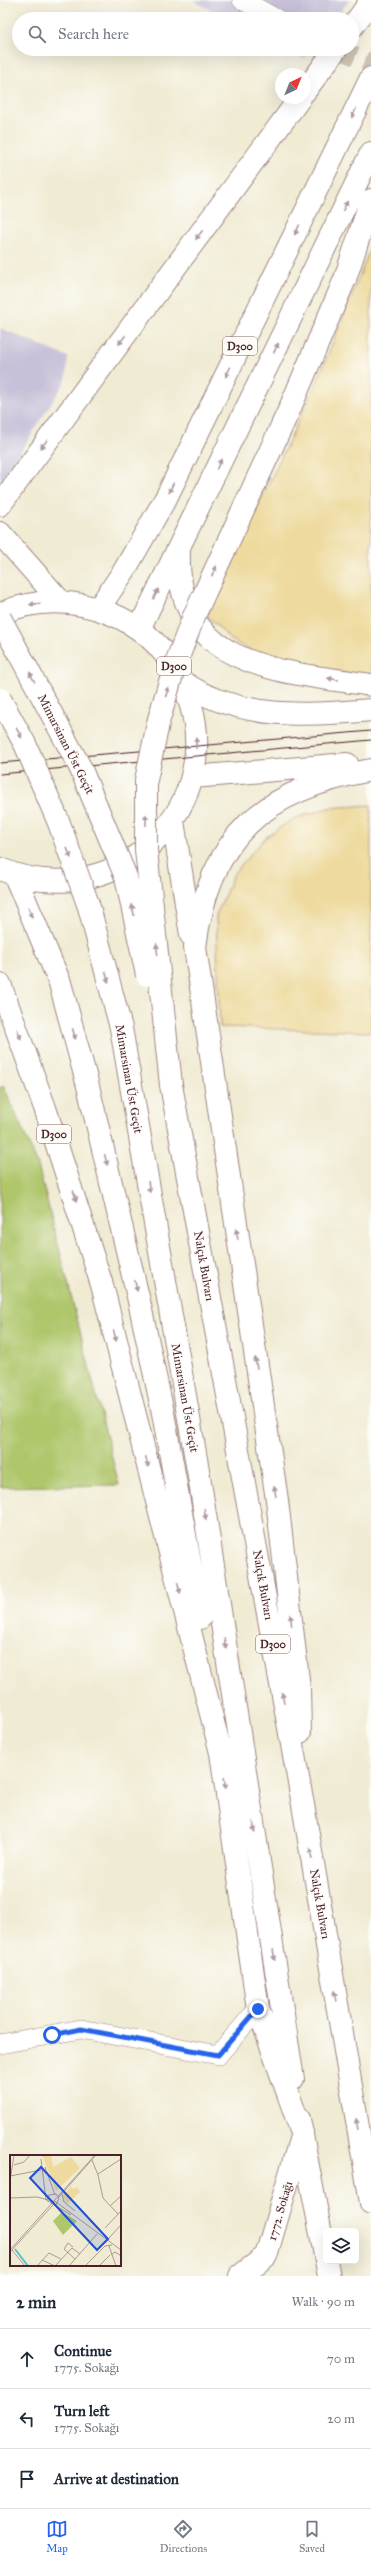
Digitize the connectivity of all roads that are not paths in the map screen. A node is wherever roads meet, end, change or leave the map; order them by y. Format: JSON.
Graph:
{"nodes":[{"id":1,"x":242,"y":0,"type":"edge"},
{"id":2,"x":371,"y":1,"type":"edge"},
{"id":3,"x":264,"y":12,"type":"edge"},
{"id":4,"x":359,"y":17,"type":"edge"},
{"id":5,"x":331,"y":56,"type":"edge"},
{"id":6,"x":371,"y":78,"type":"edge"},
{"id":7,"x":311,"y":83,"type":"edge"},
{"id":8,"x":296,"y":104,"type":"edge"},
{"id":9,"x":371,"y":154,"type":"edge"},
{"id":10,"x":371,"y":200,"type":"edge"},
{"id":11,"x":0,"y":505,"type":"edge"},
{"id":12,"x":0,"y":533,"type":"edge"},
{"id":13,"x":179,"y":547,"type":"junction"},
{"id":14,"x":60,"y":602,"type":"junction"},
{"id":15,"x":98,"y":609,"type":"junction"},
{"id":16,"x":0,"y":614,"type":"edge"},
{"id":17,"x":0,"y":618,"type":"edge"},
{"id":18,"x":138,"y":629,"type":"junction"},
{"id":19,"x":183,"y":682,"type":"junction"},
{"id":20,"x":371,"y":685,"type":"edge"},
{"id":21,"x":0,"y":699,"type":"edge"},
{"id":22,"x":371,"y":710,"type":"edge"},
{"id":23,"x":371,"y":762,"type":"edge"},
{"id":24,"x":371,"y":770,"type":"edge"},
{"id":25,"x":192,"y":777,"type":"junction"},
{"id":26,"x":173,"y":821,"type":"junction"},
{"id":27,"x":8,"y":873,"type":"edge"},
{"id":28,"x":195,"y":958,"type":"junction"},
{"id":29,"x":0,"y":984,"type":"edge"},
{"id":30,"x":171,"y":1085,"type":"junction"},
{"id":31,"x":221,"y":1753,"type":"junction"},
{"id":32,"x":302,"y":1799,"type":"junction"},
{"id":33,"x":258,"y":2009,"type":"junction"},
{"id":34,"x":0,"y":2044,"type":"edge"},
{"id":35,"x":302,"y":2133,"type":"junction"},
{"id":36,"x":371,"y":2204,"type":"edge"},
{"id":37,"x":240,"y":2276,"type":"edge"},
{"id":38,"x":329,"y":2276,"type":"edge"}],
"edges":[{"from":1,"to":3,"type":"street"},
{"from":2,"to":4,"type":"main road"},
{"from":5,"to":7,"type":"main road"},
{"from":6,"to":15,"type":"main road","number":"D300","one_way":true},
{"from":8,"to":11,"type":"main road","one_way":true},
{"from":13,"to":9,"type":"main road","number":"D300","one_way":true},
{"from":30,"to":10,"type":"main road","number":"D300","one_way":true,"bridge":true},
{"from":12,"to":14,"type":"main road"},
{"from":18,"to":13,"type":"main road","number":"D300","one_way":true},
{"from":20,"to":13,"type":"main road","one_way":true},
{"from":14,"to":15,"type":"main road"},
{"from":14,"to":16,"type":"main road","one_way":true},
{"from":15,"to":18,"type":"main road"},
{"from":30,"to":17,"type":"main road","name":"Mimarsinan Üst Geçit","one_way":true,"bridge":true},
{"from":18,"to":19,"type":"main road"},
{"from":19,"to":22,"type":"main road"},
{"from":25,"to":19,"type":"main road","one_way":true},
{"from":21,"to":35,"type":"main road","name":"Mimarsinan Üst Geçit","one_way":true,"bridge":true},
{"from":23,"to":25,"type":"main road"},
{"from":24,"to":28,"type":"main road"},
{"from":25,"to":26,"type":"main road"},
{"from":26,"to":27,"type":"main road"},
{"from":26,"to":28,"type":"main road"},
{"from":27,"to":31,"type":"main road","one_way":true},
{"from":32,"to":28,"type":"main road","one_way":true},
{"from":29,"to":31,"type":"main road","number":"D300","one_way":true},
{"from":32,"to":30,"type":"main road","name":"Nalçık Bulvarı","number":"D300","one_way":true},
{"from":31,"to":33,"type":"main road","one_way":true},
{"from":36,"to":32,"type":"main road","name":"Nalçık Bulvarı","number":"D300","one_way":true},
{"from":33,"to":34,"type":"street"},
{"from":33,"to":35,"type":"main road"},
{"from":35,"to":37,"type":"main road","name":"1772. Sokağı"},
{"from":35,"to":38,"type":"main road"}]}
